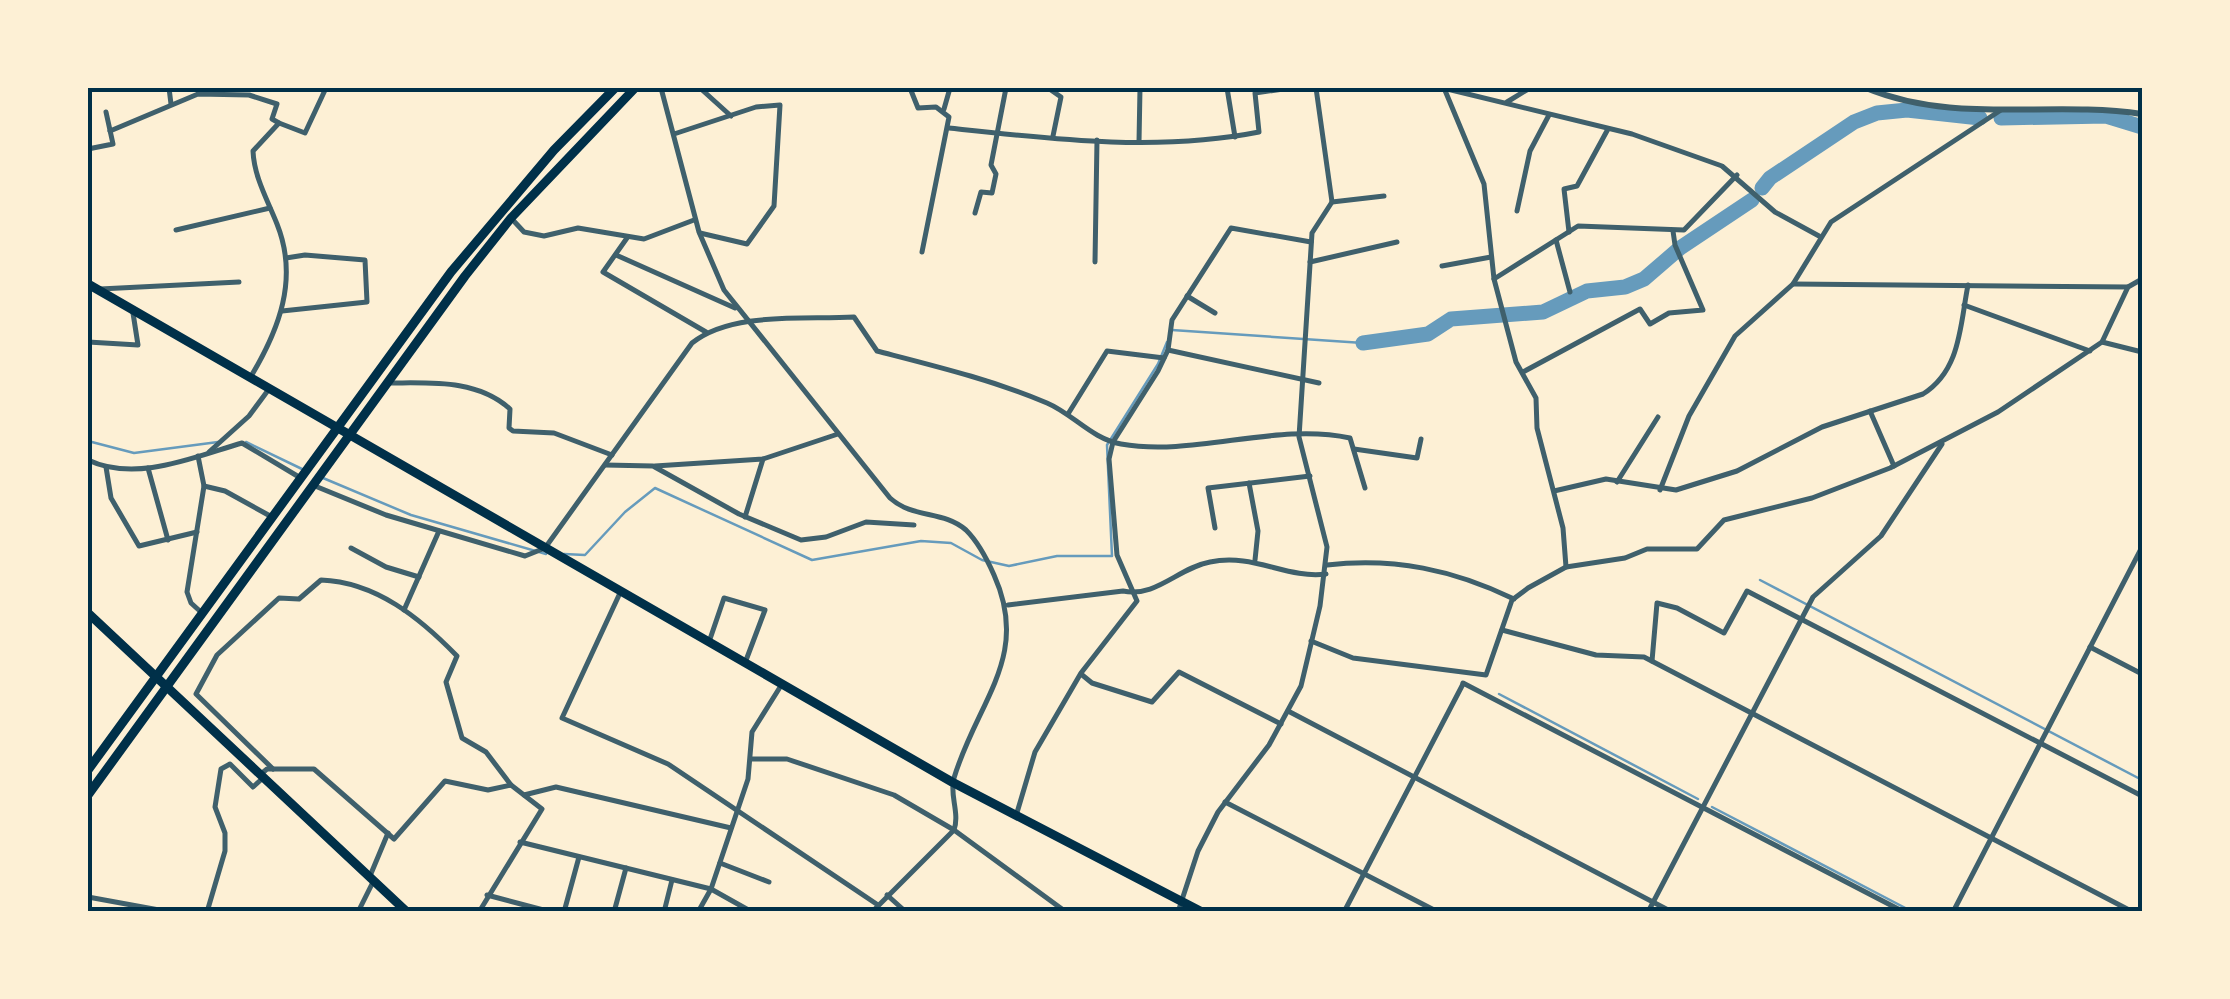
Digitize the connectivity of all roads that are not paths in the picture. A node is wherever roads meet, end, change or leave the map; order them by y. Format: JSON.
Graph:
{"nodes":[{"id":1,"x":169,"y":88,"type":"edge"},
{"id":2,"x":326,"y":88,"type":"edge"},
{"id":3,"x":635,"y":88,"type":"edge"},
{"id":4,"x":661,"y":88,"type":"edge"},
{"id":5,"x":700,"y":88,"type":"edge"},
{"id":6,"x":910,"y":88,"type":"edge"},
{"id":7,"x":950,"y":88,"type":"edge"},
{"id":8,"x":1006,"y":88,"type":"edge"},
{"id":9,"x":1048,"y":88,"type":"edge"},
{"id":10,"x":1140,"y":88,"type":"edge"},
{"id":11,"x":1228,"y":88,"type":"edge"},
{"id":12,"x":1290,"y":88,"type":"edge"},
{"id":13,"x":1316,"y":88,"type":"edge"},
{"id":14,"x":1444,"y":88,"type":"edge"},
{"id":15,"x":1530,"y":88,"type":"edge"},
{"id":16,"x":1866,"y":88,"type":"edge"},
{"id":17,"x":608,"y":90,"type":"edge"},
{"id":18,"x":245,"y":91,"type":"edge"},
{"id":19,"x":1507,"y":102,"type":"junction"},
{"id":20,"x":171,"y":104,"type":"junction"},
{"id":21,"x":944,"y":110,"type":"junction"},
{"id":22,"x":2001,"y":110,"type":"junction"},
{"id":23,"x":106,"y":112,"type":"dead end"},
{"id":24,"x":2142,"y":114,"type":"edge"},
{"id":25,"x":1550,"y":115,"type":"junction"},
{"id":26,"x":731,"y":116,"type":"junction"},
{"id":27,"x":280,"y":122,"type":"junction"},
{"id":28,"x":949,"y":128,"type":"junction"},
{"id":29,"x":1608,"y":128,"type":"junction"},
{"id":30,"x":110,"y":131,"type":"junction"},
{"id":31,"x":674,"y":134,"type":"junction"},
{"id":32,"x":997,"y":134,"type":"junction"},
{"id":33,"x":1054,"y":136,"type":"junction"},
{"id":34,"x":1235,"y":136,"type":"junction"},
{"id":35,"x":1097,"y":140,"type":"junction"},
{"id":36,"x":1140,"y":142,"type":"junction"},
{"id":37,"x":88,"y":149,"type":"edge"},
{"id":38,"x":1737,"y":175,"type":"junction"},
{"id":39,"x":1384,"y":196,"type":"dead end"},
{"id":40,"x":1332,"y":202,"type":"junction"},
{"id":41,"x":270,"y":208,"type":"junction"},
{"id":42,"x":1517,"y":211,"type":"dead end"},
{"id":43,"x":975,"y":213,"type":"dead end"},
{"id":44,"x":511,"y":218,"type":"junction"},
{"id":45,"x":696,"y":220,"type":"junction"},
{"id":46,"x":176,"y":230,"type":"dead end"},
{"id":47,"x":1674,"y":231,"type":"junction"},
{"id":48,"x":698,"y":232,"type":"junction"},
{"id":49,"x":1569,"y":232,"type":"junction"},
{"id":50,"x":1819,"y":236,"type":"junction"},
{"id":51,"x":627,"y":238,"type":"junction"},
{"id":52,"x":1556,"y":240,"type":"junction"},
{"id":53,"x":1311,"y":242,"type":"junction"},
{"id":54,"x":1397,"y":242,"type":"dead end"},
{"id":55,"x":922,"y":252,"type":"dead end"},
{"id":56,"x":616,"y":255,"type":"junction"},
{"id":57,"x":1491,"y":257,"type":"junction"},
{"id":58,"x":286,"y":258,"type":"junction"},
{"id":59,"x":1095,"y":262,"type":"dead end"},
{"id":60,"x":1310,"y":262,"type":"junction"},
{"id":61,"x":1442,"y":266,"type":"dead end"},
{"id":62,"x":1494,"y":279,"type":"junction"},
{"id":63,"x":2142,"y":279,"type":"edge"},
{"id":64,"x":239,"y":282,"type":"dead end"},
{"id":65,"x":1793,"y":284,"type":"junction"},
{"id":66,"x":92,"y":286,"type":"edge"},
{"id":67,"x":1968,"y":286,"type":"junction"},
{"id":68,"x":2128,"y":287,"type":"junction"},
{"id":69,"x":1570,"y":292,"type":"dead end"},
{"id":70,"x":1187,"y":296,"type":"junction"},
{"id":71,"x":1964,"y":305,"type":"junction"},
{"id":72,"x":132,"y":310,"type":"junction"},
{"id":73,"x":738,"y":310,"type":"junction"},
{"id":74,"x":282,"y":311,"type":"junction"},
{"id":75,"x":1214,"y":313,"type":"dead end"},
{"id":76,"x":748,"y":323,"type":"junction"},
{"id":77,"x":706,"y":332,"type":"junction"},
{"id":78,"x":88,"y":342,"type":"edge"},
{"id":79,"x":2102,"y":342,"type":"junction"},
{"id":80,"x":1168,"y":350,"type":"junction"},
{"id":81,"x":2090,"y":351,"type":"junction"},
{"id":82,"x":2142,"y":352,"type":"edge"},
{"id":83,"x":1164,"y":358,"type":"junction"},
{"id":84,"x":1522,"y":372,"type":"junction"},
{"id":85,"x":250,"y":378,"type":"junction"},
{"id":86,"x":1302,"y":382,"type":"junction"},
{"id":87,"x":386,"y":383,"type":"junction"},
{"id":88,"x":1319,"y":384,"type":"dead end"},
{"id":89,"x":268,"y":389,"type":"junction"},
{"id":90,"x":1870,"y":411,"type":"junction"},
{"id":91,"x":1068,"y":414,"type":"junction"},
{"id":92,"x":1658,"y":416,"type":"dead end"},
{"id":93,"x":336,"y":428,"type":"junction"},
{"id":94,"x":838,"y":434,"type":"junction"},
{"id":95,"x":348,"y":436,"type":"junction"},
{"id":96,"x":1299,"y":437,"type":"junction"},
{"id":97,"x":1421,"y":439,"type":"dead end"},
{"id":98,"x":1114,"y":442,"type":"junction"},
{"id":99,"x":1944,"y":442,"type":"junction"},
{"id":100,"x":1354,"y":448,"type":"junction"},
{"id":101,"x":206,"y":454,"type":"junction"},
{"id":102,"x":612,"y":455,"type":"junction"},
{"id":103,"x":198,"y":456,"type":"junction"},
{"id":104,"x":763,"y":459,"type":"junction"},
{"id":105,"x":88,"y":460,"type":"edge"},
{"id":106,"x":604,"y":465,"type":"junction"},
{"id":107,"x":106,"y":466,"type":"junction"},
{"id":108,"x":653,"y":466,"type":"junction"},
{"id":109,"x":1894,"y":466,"type":"junction"},
{"id":110,"x":148,"y":468,"type":"junction"},
{"id":111,"x":1310,"y":476,"type":"junction"},
{"id":112,"x":300,"y":477,"type":"junction"},
{"id":113,"x":1617,"y":482,"type":"junction"},
{"id":114,"x":1249,"y":484,"type":"junction"},
{"id":115,"x":204,"y":486,"type":"junction"},
{"id":116,"x":312,"y":486,"type":"junction"},
{"id":117,"x":1364,"y":488,"type":"dead end"},
{"id":118,"x":1554,"y":490,"type":"junction"},
{"id":119,"x":1660,"y":490,"type":"junction"},
{"id":120,"x":745,"y":517,"type":"junction"},
{"id":121,"x":272,"y":518,"type":"junction"},
{"id":122,"x":914,"y":525,"type":"dead end"},
{"id":123,"x":1215,"y":528,"type":"dead end"},
{"id":124,"x":440,"y":530,"type":"junction"},
{"id":125,"x":196,"y":532,"type":"junction"},
{"id":126,"x":168,"y":540,"type":"junction"},
{"id":127,"x":351,"y":548,"type":"dead end"},
{"id":128,"x":546,"y":548,"type":"junction"},
{"id":129,"x":2142,"y":551,"type":"edge"},
{"id":130,"x":1255,"y":560,"type":"junction"},
{"id":131,"x":1327,"y":566,"type":"junction"},
{"id":132,"x":1566,"y":566,"type":"junction"},
{"id":133,"x":1326,"y":574,"type":"junction"},
{"id":134,"x":418,"y":577,"type":"junction"},
{"id":135,"x":620,"y":591,"type":"junction"},
{"id":136,"x":1136,"y":594,"type":"junction"},
{"id":137,"x":1514,"y":598,"type":"junction"},
{"id":138,"x":1008,"y":605,"type":"junction"},
{"id":139,"x":404,"y":610,"type":"junction"},
{"id":140,"x":88,"y":613,"type":"edge"},
{"id":141,"x":202,"y":613,"type":"junction"},
{"id":142,"x":1801,"y":618,"type":"junction"},
{"id":143,"x":1502,"y":630,"type":"junction"},
{"id":144,"x":708,"y":642,"type":"junction"},
{"id":145,"x":1311,"y":642,"type":"junction"},
{"id":146,"x":2090,"y":648,"type":"junction"},
{"id":147,"x":1652,"y":661,"type":"junction"},
{"id":148,"x":746,"y":663,"type":"junction"},
{"id":149,"x":1081,"y":673,"type":"junction"},
{"id":150,"x":1468,"y":674,"type":"junction"},
{"id":151,"x":2142,"y":674,"type":"edge"},
{"id":152,"x":155,"y":676,"type":"junction"},
{"id":153,"x":1463,"y":683,"type":"junction"},
{"id":154,"x":782,"y":684,"type":"junction"},
{"id":155,"x":166,"y":688,"type":"junction"},
{"id":156,"x":1288,"y":712,"type":"junction"},
{"id":157,"x":1753,"y":713,"type":"junction"},
{"id":158,"x":1281,"y":724,"type":"junction"},
{"id":159,"x":2040,"y":743,"type":"junction"},
{"id":160,"x":750,"y":759,"type":"junction"},
{"id":161,"x":88,"y":770,"type":"edge"},
{"id":162,"x":266,"y":773,"type":"junction"},
{"id":163,"x":1413,"y":776,"type":"junction"},
{"id":164,"x":952,"y":782,"type":"junction"},
{"id":165,"x":510,"y":785,"type":"junction"},
{"id":166,"x":88,"y":795,"type":"edge"},
{"id":167,"x":524,"y":796,"type":"junction"},
{"id":168,"x":2142,"y":796,"type":"edge"},
{"id":169,"x":1225,"y":802,"type":"junction"},
{"id":170,"x":1703,"y":807,"type":"junction"},
{"id":171,"x":737,"y":809,"type":"junction"},
{"id":172,"x":1016,"y":816,"type":"junction"},
{"id":173,"x":731,"y":828,"type":"junction"},
{"id":174,"x":954,"y":830,"type":"junction"},
{"id":175,"x":388,"y":834,"type":"junction"},
{"id":176,"x":1990,"y":836,"type":"junction"},
{"id":177,"x":520,"y":842,"type":"junction"},
{"id":178,"x":580,"y":856,"type":"junction"},
{"id":179,"x":720,"y":864,"type":"junction"},
{"id":180,"x":626,"y":868,"type":"junction"},
{"id":181,"x":1363,"y":873,"type":"junction"},
{"id":182,"x":372,"y":878,"type":"junction"},
{"id":183,"x":672,"y":879,"type":"junction"},
{"id":184,"x":769,"y":882,"type":"dead end"},
{"id":185,"x":711,"y":888,"type":"junction"},
{"id":186,"x":487,"y":895,"type":"junction"},
{"id":187,"x":888,"y":895,"type":"junction"},
{"id":188,"x":88,"y":897,"type":"edge"},
{"id":189,"x":1653,"y":902,"type":"junction"},
{"id":190,"x":878,"y":905,"type":"junction"},
{"id":191,"x":1180,"y":907,"type":"edge"},
{"id":192,"x":170,"y":912,"type":"edge"},
{"id":193,"x":207,"y":912,"type":"edge"},
{"id":194,"x":358,"y":912,"type":"edge"},
{"id":195,"x":407,"y":912,"type":"edge"},
{"id":196,"x":479,"y":912,"type":"edge"},
{"id":197,"x":551,"y":912,"type":"edge"},
{"id":198,"x":564,"y":912,"type":"edge"},
{"id":199,"x":614,"y":912,"type":"edge"},
{"id":200,"x":664,"y":912,"type":"edge"},
{"id":201,"x":698,"y":912,"type":"edge"},
{"id":202,"x":752,"y":912,"type":"edge"},
{"id":203,"x":872,"y":912,"type":"edge"},
{"id":204,"x":906,"y":912,"type":"edge"},
{"id":205,"x":1066,"y":912,"type":"edge"},
{"id":206,"x":1202,"y":912,"type":"edge"},
{"id":207,"x":1344,"y":912,"type":"edge"},
{"id":208,"x":1438,"y":912,"type":"edge"},
{"id":209,"x":1648,"y":912,"type":"edge"},
{"id":210,"x":1672,"y":912,"type":"edge"},
{"id":211,"x":1904,"y":912,"type":"edge"},
{"id":212,"x":1953,"y":912,"type":"edge"},
{"id":213,"x":2133,"y":912,"type":"edge"}],
"edges":[{"from":1,"to":20,"type":"street"},
{"from":2,"to":27,"type":"street"},
{"from":3,"to":44,"type":"main road"},
{"from":4,"to":31,"type":"street"},
{"from":5,"to":26,"type":"street"},
{"from":6,"to":21,"type":"street"},
{"from":7,"to":21,"type":"street"},
{"from":8,"to":32,"type":"street"},
{"from":9,"to":33,"type":"street"},
{"from":10,"to":36,"type":"street"},
{"from":11,"to":34,"type":"street"},
{"from":12,"to":34,"type":"street"},
{"from":13,"to":40,"type":"street"},
{"from":14,"to":19,"type":"street"},
{"from":14,"to":57,"type":"street"},
{"from":15,"to":19,"type":"street"},
{"from":16,"to":22,"type":"street"},
{"from":17,"to":93,"type":"main road"},
{"from":18,"to":20,"type":"street"},
{"from":18,"to":27,"type":"street"},
{"from":19,"to":25,"type":"street"},
{"from":20,"to":30,"type":"street"},
{"from":21,"to":28,"type":"street"},
{"from":22,"to":24,"type":"street"},
{"from":22,"to":50,"type":"street"},
{"from":23,"to":30,"type":"street"},
{"from":25,"to":29,"type":"street"},
{"from":25,"to":42,"type":"street"},
{"from":26,"to":31,"type":"street"},
{"from":26,"to":48,"type":"street"},
{"from":27,"to":41,"type":"street"},
{"from":28,"to":32,"type":"street"},
{"from":28,"to":55,"type":"street"},
{"from":29,"to":38,"type":"street"},
{"from":29,"to":49,"type":"street"},
{"from":30,"to":37,"type":"street"},
{"from":31,"to":45,"type":"street"},
{"from":32,"to":33,"type":"street"},
{"from":32,"to":43,"type":"street"},
{"from":33,"to":35,"type":"street"},
{"from":34,"to":36,"type":"street"},
{"from":35,"to":36,"type":"street"},
{"from":35,"to":59,"type":"street"},
{"from":38,"to":47,"type":"street"},
{"from":38,"to":50,"type":"street"},
{"from":39,"to":40,"type":"street"},
{"from":40,"to":53,"type":"street"},
{"from":41,"to":46,"type":"street"},
{"from":41,"to":58,"type":"street"},
{"from":44,"to":51,"type":"street"},
{"from":44,"to":87,"type":"main road"},
{"from":45,"to":48,"type":"street"},
{"from":45,"to":51,"type":"street"},
{"from":47,"to":49,"type":"street"},
{"from":47,"to":84,"type":"street"},
{"from":48,"to":73,"type":"street"},
{"from":49,"to":52,"type":"street"},
{"from":50,"to":65,"type":"street"},
{"from":51,"to":56,"type":"street"},
{"from":52,"to":62,"type":"street"},
{"from":52,"to":69,"type":"street"},
{"from":53,"to":60,"type":"street"},
{"from":53,"to":70,"type":"street"},
{"from":54,"to":60,"type":"street"},
{"from":56,"to":73,"type":"street"},
{"from":56,"to":77,"type":"street"},
{"from":57,"to":61,"type":"street"},
{"from":57,"to":62,"type":"street"},
{"from":58,"to":74,"type":"street"},
{"from":58,"to":74,"type":"street"},
{"from":60,"to":86,"type":"street"},
{"from":62,"to":84,"type":"street"},
{"from":63,"to":68,"type":"street"},
{"from":64,"to":66,"type":"street"},
{"from":65,"to":67,"type":"street"},
{"from":65,"to":119,"type":"street"},
{"from":66,"to":72,"type":"main road"},
{"from":67,"to":68,"type":"street"},
{"from":67,"to":71,"type":"street"},
{"from":68,"to":79,"type":"street"},
{"from":70,"to":75,"type":"street"},
{"from":70,"to":80,"type":"street"},
{"from":71,"to":81,"type":"street"},
{"from":71,"to":90,"type":"street"},
{"from":72,"to":78,"type":"street"},
{"from":72,"to":85,"type":"main road"},
{"from":73,"to":76,"type":"street"},
{"from":74,"to":85,"type":"street"},
{"from":76,"to":77,"type":"street"},
{"from":76,"to":91,"type":"street"},
{"from":76,"to":94,"type":"street"},
{"from":77,"to":102,"type":"street"},
{"from":79,"to":81,"type":"street"},
{"from":79,"to":82,"type":"street"},
{"from":80,"to":83,"type":"street"},
{"from":80,"to":86,"type":"street"},
{"from":81,"to":99,"type":"street"},
{"from":83,"to":91,"type":"street"},
{"from":83,"to":98,"type":"street"},
{"from":84,"to":118,"type":"street"},
{"from":85,"to":89,"type":"main road"},
{"from":86,"to":88,"type":"street"},
{"from":86,"to":96,"type":"street"},
{"from":87,"to":95,"type":"main road"},
{"from":87,"to":102,"type":"street"},
{"from":89,"to":93,"type":"main road"},
{"from":89,"to":101,"type":"street"},
{"from":90,"to":109,"type":"street"},
{"from":90,"to":119,"type":"street"},
{"from":91,"to":98,"type":"street"},
{"from":92,"to":113,"type":"street"},
{"from":93,"to":95,"type":"main road"},
{"from":93,"to":112,"type":"main road"},
{"from":94,"to":104,"type":"street"},
{"from":94,"to":138,"type":"street"},
{"from":95,"to":116,"type":"main road"},
{"from":95,"to":128,"type":"main road"},
{"from":96,"to":98,"type":"street"},
{"from":96,"to":100,"type":"street"},
{"from":96,"to":111,"type":"street"},
{"from":97,"to":100,"type":"street"},
{"from":98,"to":136,"type":"street"},
{"from":99,"to":109,"type":"street"},
{"from":99,"to":142,"type":"street"},
{"from":100,"to":117,"type":"street"},
{"from":101,"to":103,"type":"street"},
{"from":101,"to":112,"type":"street"},
{"from":102,"to":106,"type":"street"},
{"from":103,"to":110,"type":"street"},
{"from":103,"to":115,"type":"street"},
{"from":104,"to":108,"type":"street"},
{"from":104,"to":120,"type":"street"},
{"from":105,"to":107,"type":"street"},
{"from":106,"to":108,"type":"street"},
{"from":106,"to":128,"type":"street"},
{"from":107,"to":110,"type":"street"},
{"from":107,"to":126,"type":"street"},
{"from":108,"to":120,"type":"street"},
{"from":109,"to":132,"type":"street"},
{"from":110,"to":126,"type":"street"},
{"from":111,"to":114,"type":"street"},
{"from":111,"to":131,"type":"street"},
{"from":112,"to":121,"type":"main road"},
{"from":113,"to":118,"type":"street"},
{"from":113,"to":119,"type":"street"},
{"from":114,"to":123,"type":"street"},
{"from":114,"to":130,"type":"street"},
{"from":115,"to":121,"type":"street"},
{"from":115,"to":125,"type":"street"},
{"from":116,"to":124,"type":"street"},
{"from":116,"to":155,"type":"main road"},
{"from":118,"to":132,"type":"street"},
{"from":120,"to":122,"type":"street"},
{"from":121,"to":141,"type":"main road"},
{"from":124,"to":128,"type":"street"},
{"from":124,"to":134,"type":"street"},
{"from":125,"to":126,"type":"street"},
{"from":125,"to":141,"type":"street"},
{"from":127,"to":134,"type":"street"},
{"from":128,"to":135,"type":"main road"},
{"from":129,"to":146,"type":"street"},
{"from":130,"to":133,"type":"street"},
{"from":130,"to":136,"type":"street"},
{"from":131,"to":133,"type":"street"},
{"from":131,"to":137,"type":"street"},
{"from":132,"to":137,"type":"street"},
{"from":133,"to":145,"type":"street"},
{"from":134,"to":139,"type":"street"},
{"from":135,"to":144,"type":"main road"},
{"from":135,"to":171,"type":"street"},
{"from":136,"to":138,"type":"street"},
{"from":136,"to":149,"type":"street"},
{"from":137,"to":143,"type":"street"},
{"from":138,"to":164,"type":"street"},
{"from":139,"to":162,"type":"street"},
{"from":139,"to":165,"type":"street"},
{"from":140,"to":152,"type":"main road"},
{"from":141,"to":152,"type":"main road"},
{"from":142,"to":147,"type":"street"},
{"from":142,"to":157,"type":"street"},
{"from":142,"to":159,"type":"street"},
{"from":143,"to":147,"type":"street"},
{"from":143,"to":150,"type":"street"},
{"from":144,"to":148,"type":"main road"},
{"from":144,"to":148,"type":"street"},
{"from":145,"to":150,"type":"street"},
{"from":145,"to":156,"type":"street"},
{"from":146,"to":151,"type":"street"},
{"from":146,"to":159,"type":"street"},
{"from":147,"to":157,"type":"street"},
{"from":148,"to":154,"type":"main road"},
{"from":149,"to":158,"type":"street"},
{"from":149,"to":172,"type":"street"},
{"from":150,"to":153,"type":"street"},
{"from":152,"to":155,"type":"main road"},
{"from":152,"to":161,"type":"main road"},
{"from":153,"to":163,"type":"street"},
{"from":153,"to":170,"type":"street"},
{"from":154,"to":160,"type":"street"},
{"from":154,"to":164,"type":"main road"},
{"from":155,"to":162,"type":"main road"},
{"from":155,"to":166,"type":"main road"},
{"from":156,"to":158,"type":"street"},
{"from":156,"to":163,"type":"street"},
{"from":157,"to":170,"type":"street"},
{"from":157,"to":176,"type":"street"},
{"from":158,"to":169,"type":"street"},
{"from":159,"to":168,"type":"street"},
{"from":159,"to":176,"type":"street"},
{"from":160,"to":171,"type":"street"},
{"from":160,"to":174,"type":"street"},
{"from":162,"to":175,"type":"street"},
{"from":162,"to":182,"type":"main road"},
{"from":162,"to":193,"type":"street"},
{"from":163,"to":181,"type":"street"},
{"from":163,"to":189,"type":"street"},
{"from":164,"to":172,"type":"main road"},
{"from":164,"to":174,"type":"street"},
{"from":165,"to":167,"type":"street"},
{"from":165,"to":175,"type":"street"},
{"from":167,"to":173,"type":"street"},
{"from":167,"to":177,"type":"street"},
{"from":169,"to":181,"type":"street"},
{"from":169,"to":191,"type":"street"},
{"from":170,"to":189,"type":"street"},
{"from":170,"to":211,"type":"street"},
{"from":171,"to":173,"type":"street"},
{"from":171,"to":190,"type":"street"},
{"from":172,"to":191,"type":"main road"},
{"from":173,"to":179,"type":"street"},
{"from":174,"to":187,"type":"street"},
{"from":174,"to":205,"type":"street"},
{"from":175,"to":182,"type":"street"},
{"from":176,"to":212,"type":"street"},
{"from":176,"to":213,"type":"street"},
{"from":177,"to":178,"type":"street"},
{"from":177,"to":186,"type":"street"},
{"from":178,"to":180,"type":"street"},
{"from":178,"to":198,"type":"street"},
{"from":179,"to":184,"type":"street"},
{"from":179,"to":185,"type":"street"},
{"from":180,"to":183,"type":"street"},
{"from":180,"to":199,"type":"street"},
{"from":181,"to":207,"type":"street"},
{"from":181,"to":208,"type":"street"},
{"from":182,"to":194,"type":"street"},
{"from":182,"to":195,"type":"main road"},
{"from":183,"to":185,"type":"street"},
{"from":183,"to":200,"type":"street"},
{"from":185,"to":201,"type":"street"},
{"from":185,"to":202,"type":"street"},
{"from":186,"to":196,"type":"street"},
{"from":186,"to":197,"type":"street"},
{"from":187,"to":190,"type":"street"},
{"from":187,"to":204,"type":"street"},
{"from":188,"to":192,"type":"street"},
{"from":189,"to":209,"type":"street"},
{"from":189,"to":210,"type":"street"},
{"from":190,"to":203,"type":"street"},
{"from":191,"to":206,"type":"main road"}]}
